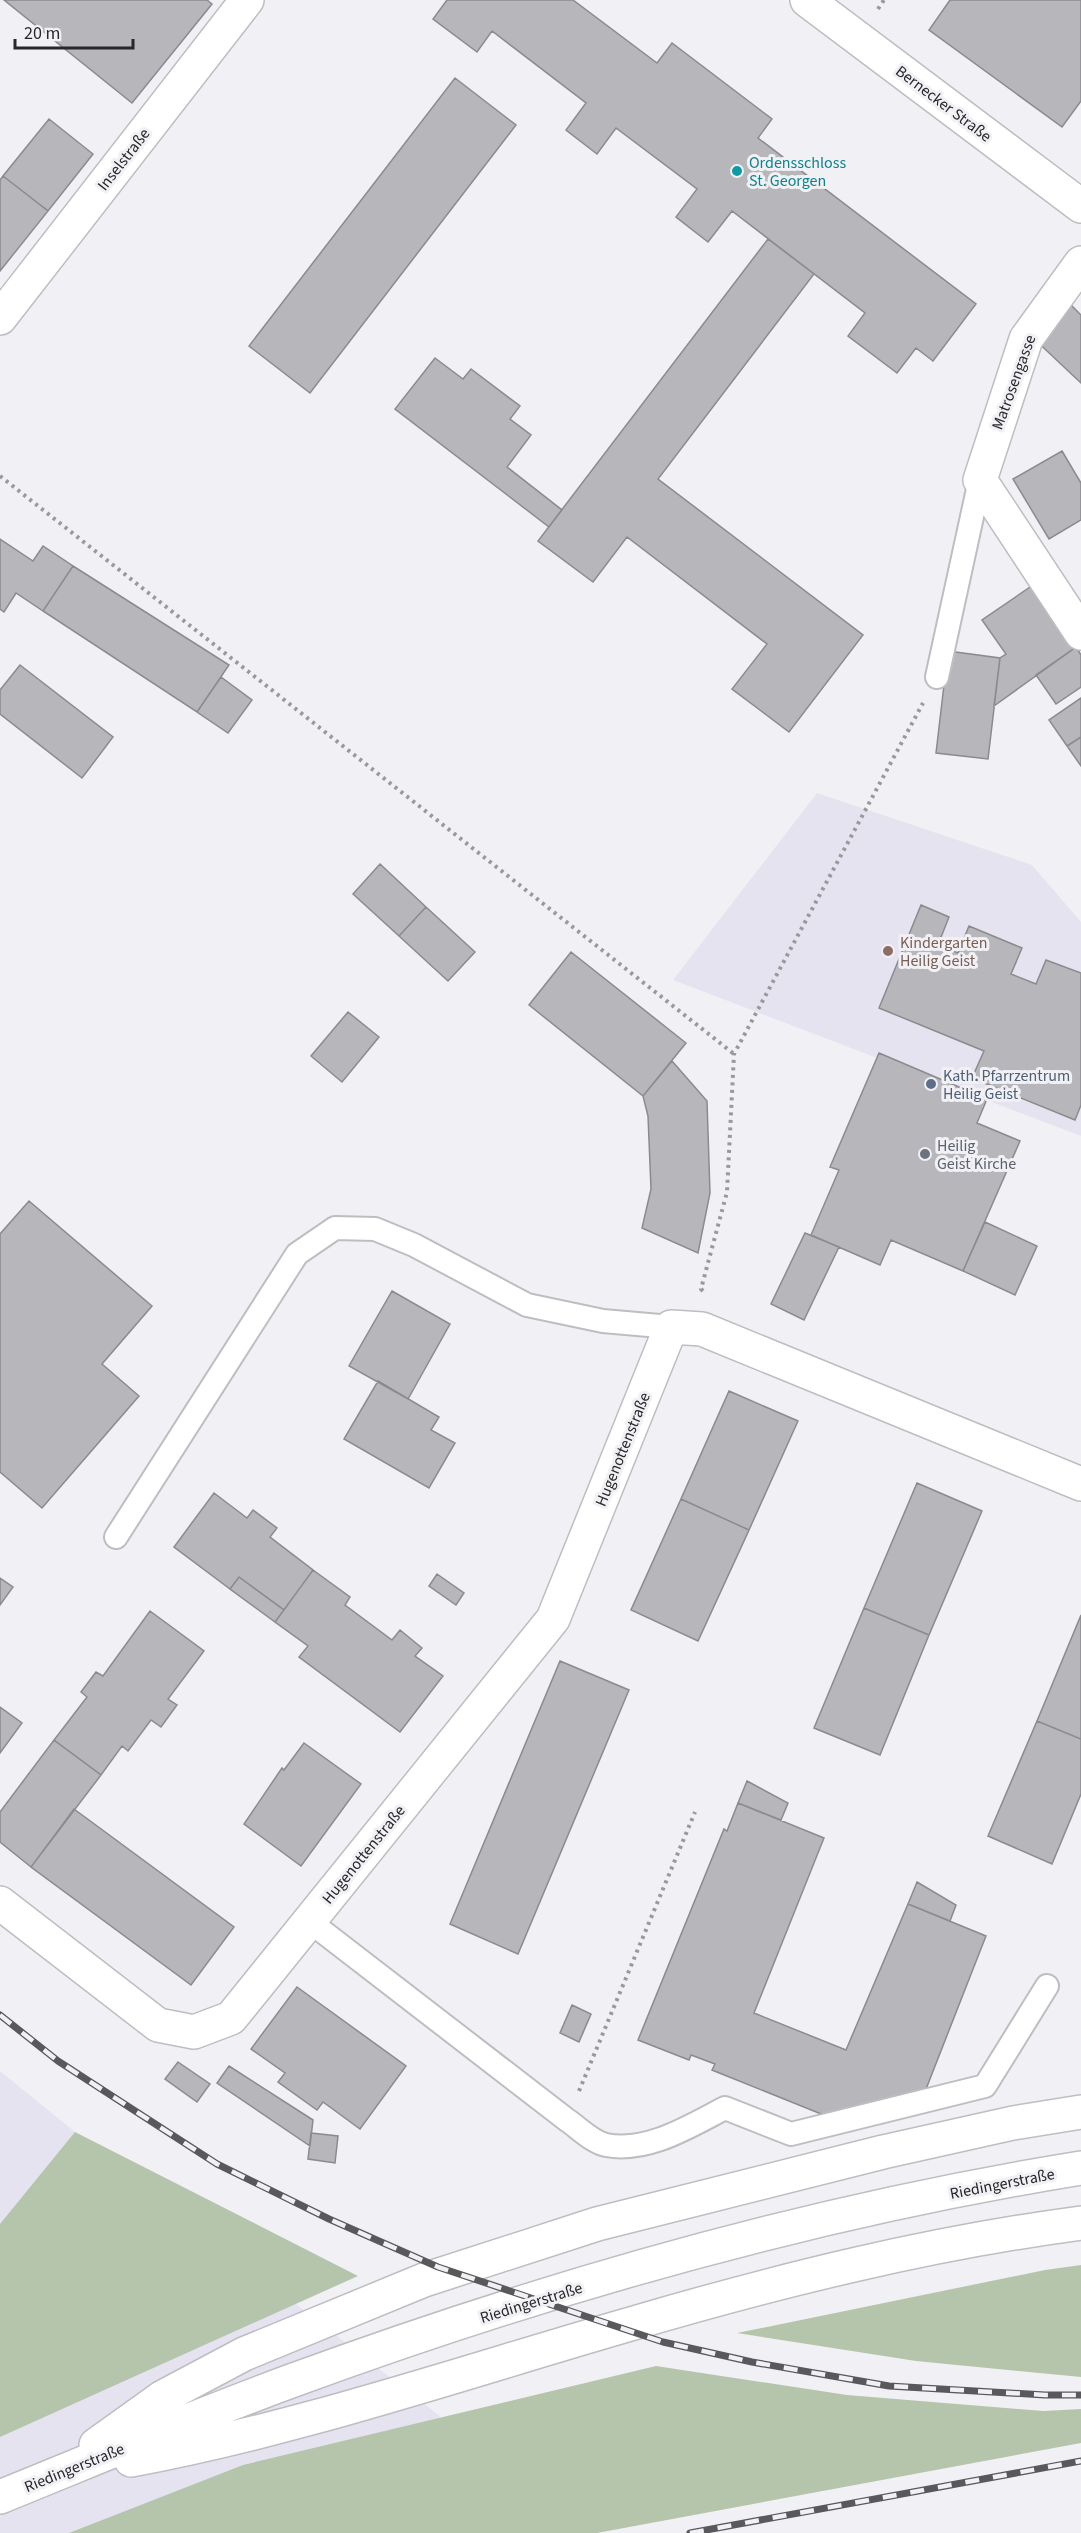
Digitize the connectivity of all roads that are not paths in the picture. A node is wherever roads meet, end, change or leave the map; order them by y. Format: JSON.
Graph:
{"nodes":[{"id":1,"x":247,"y":0,"type":"edge"},
{"id":2,"x":807,"y":0,"type":"edge"},
{"id":3,"x":1081,"y":206,"type":"edge"},
{"id":4,"x":1081,"y":263,"type":"edge"},
{"id":5,"x":0,"y":318,"type":"edge"},
{"id":6,"x":980,"y":480,"type":"junction"},
{"id":7,"x":1081,"y":633,"type":"edge"},
{"id":8,"x":937,"y":677,"type":"road end"},
{"id":9,"x":671,"y":1327,"type":"junction"},
{"id":10,"x":1081,"y":1484,"type":"edge"},
{"id":11,"x":116,"y":1537,"type":"dead end"},
{"id":12,"x":0,"y":1903,"type":"edge"},
{"id":13,"x":309,"y":1921,"type":"junction"},
{"id":14,"x":1047,"y":1986,"type":"dead end"},
{"id":15,"x":1081,"y":2112,"type":"edge"},
{"id":16,"x":1081,"y":2168,"type":"edge"},
{"id":17,"x":1081,"y":2223,"type":"edge"},
{"id":18,"x":56,"y":2475,"type":"junction"},
{"id":19,"x":0,"y":2497,"type":"edge"}],
"edges":[{"from":1,"to":5,"type":"main road","name":"Inselstraße"},
{"from":2,"to":3,"type":"main road","name":"Bernecker Straße"},
{"from":4,"to":6,"type":"main road","name":"Matrosengasse"},
{"from":6,"to":7,"type":"main road"},
{"from":6,"to":8,"type":"lane","name":"Matrosengasse"},
{"from":9,"to":10,"type":"main road"},
{"from":9,"to":11,"type":"lane"},
{"from":9,"to":13,"type":"main road","name":"Hugenottenstraße"},
{"from":12,"to":13,"type":"main road","name":"Hugenottenstraße"},
{"from":13,"to":14,"type":"lane"},
{"from":15,"to":18,"type":"main road"},
{"from":16,"to":18,"type":"main road","name":"Riedingerstraße"},
{"from":17,"to":18,"type":"main road"},
{"from":18,"to":19,"type":"main road","name":"Riedingerstraße"}]}
